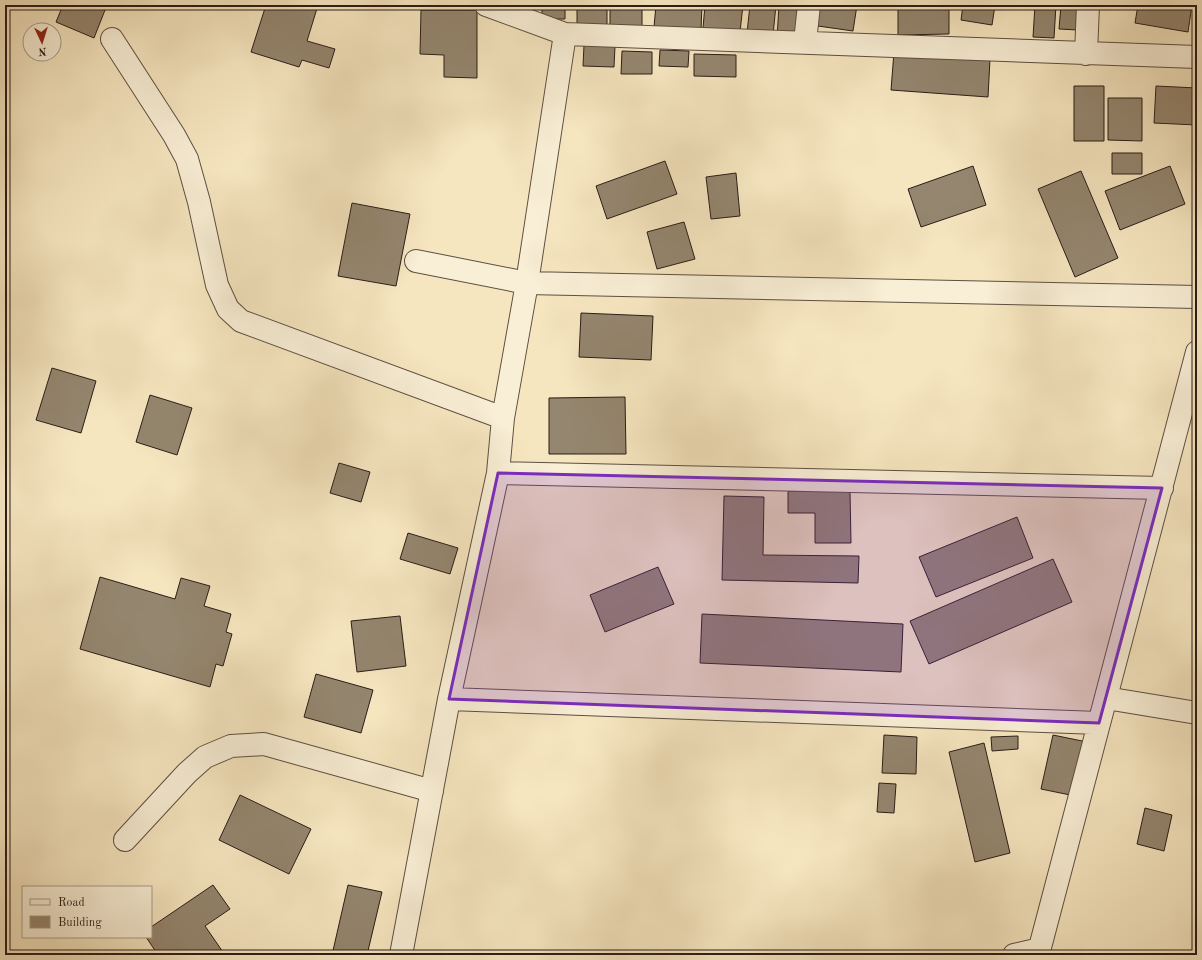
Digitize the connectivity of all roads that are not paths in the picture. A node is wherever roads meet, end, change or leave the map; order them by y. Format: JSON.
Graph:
{"nodes":[{"id":1,"x":486,"y":5,"type":"edge"},
{"id":2,"x":809,"y":5,"type":"edge"},
{"id":3,"x":1088,"y":5,"type":"edge"},
{"id":4,"x":565,"y":34,"type":"junction"},
{"id":5,"x":112,"y":39,"type":"dead end"},
{"id":6,"x":805,"y":42,"type":"junction"},
{"id":7,"x":1086,"y":54,"type":"junction"},
{"id":8,"x":1197,"y":57,"type":"edge"},
{"id":9,"x":416,"y":261,"type":"dead end"},
{"id":10,"x":527,"y":283,"type":"junction"},
{"id":11,"x":1197,"y":297,"type":"edge"},
{"id":12,"x":1197,"y":352,"type":"edge"},
{"id":13,"x":503,"y":418,"type":"junction"},
{"id":14,"x":498,"y":473,"type":"junction"},
{"id":15,"x":1162,"y":488,"type":"junction"},
{"id":16,"x":1106,"y":698,"type":"junction"},
{"id":17,"x":449,"y":699,"type":"junction"},
{"id":18,"x":1197,"y":713,"type":"edge"},
{"id":19,"x":1099,"y":724,"type":"junction"},
{"id":20,"x":432,"y":791,"type":"junction"},
{"id":21,"x":125,"y":840,"type":"dead end"},
{"id":22,"x":1039,"y":952,"type":"edge"},
{"id":23,"x":401,"y":955,"type":"edge"},
{"id":24,"x":1014,"y":955,"type":"edge"}],
"edges":[{"from":1,"to":4,"type":"street"},
{"from":2,"to":6,"type":"street"},
{"from":3,"to":7,"type":"street"},
{"from":4,"to":6,"type":"street"},
{"from":4,"to":10,"type":"street"},
{"from":5,"to":13,"type":"street"},
{"from":6,"to":7,"type":"street"},
{"from":7,"to":8,"type":"street"},
{"from":9,"to":10,"type":"street"},
{"from":10,"to":11,"type":"street"},
{"from":10,"to":13,"type":"street"},
{"from":12,"to":15,"type":"street"},
{"from":13,"to":14,"type":"street"},
{"from":14,"to":15,"type":"street"},
{"from":14,"to":17,"type":"street"},
{"from":15,"to":16,"type":"street"},
{"from":16,"to":18,"type":"street"},
{"from":16,"to":19,"type":"street"},
{"from":17,"to":19,"type":"street"},
{"from":17,"to":20,"type":"street"},
{"from":19,"to":22,"type":"street"},
{"from":20,"to":21,"type":"street"},
{"from":20,"to":23,"type":"street"},
{"from":22,"to":24,"type":"street"}]}
